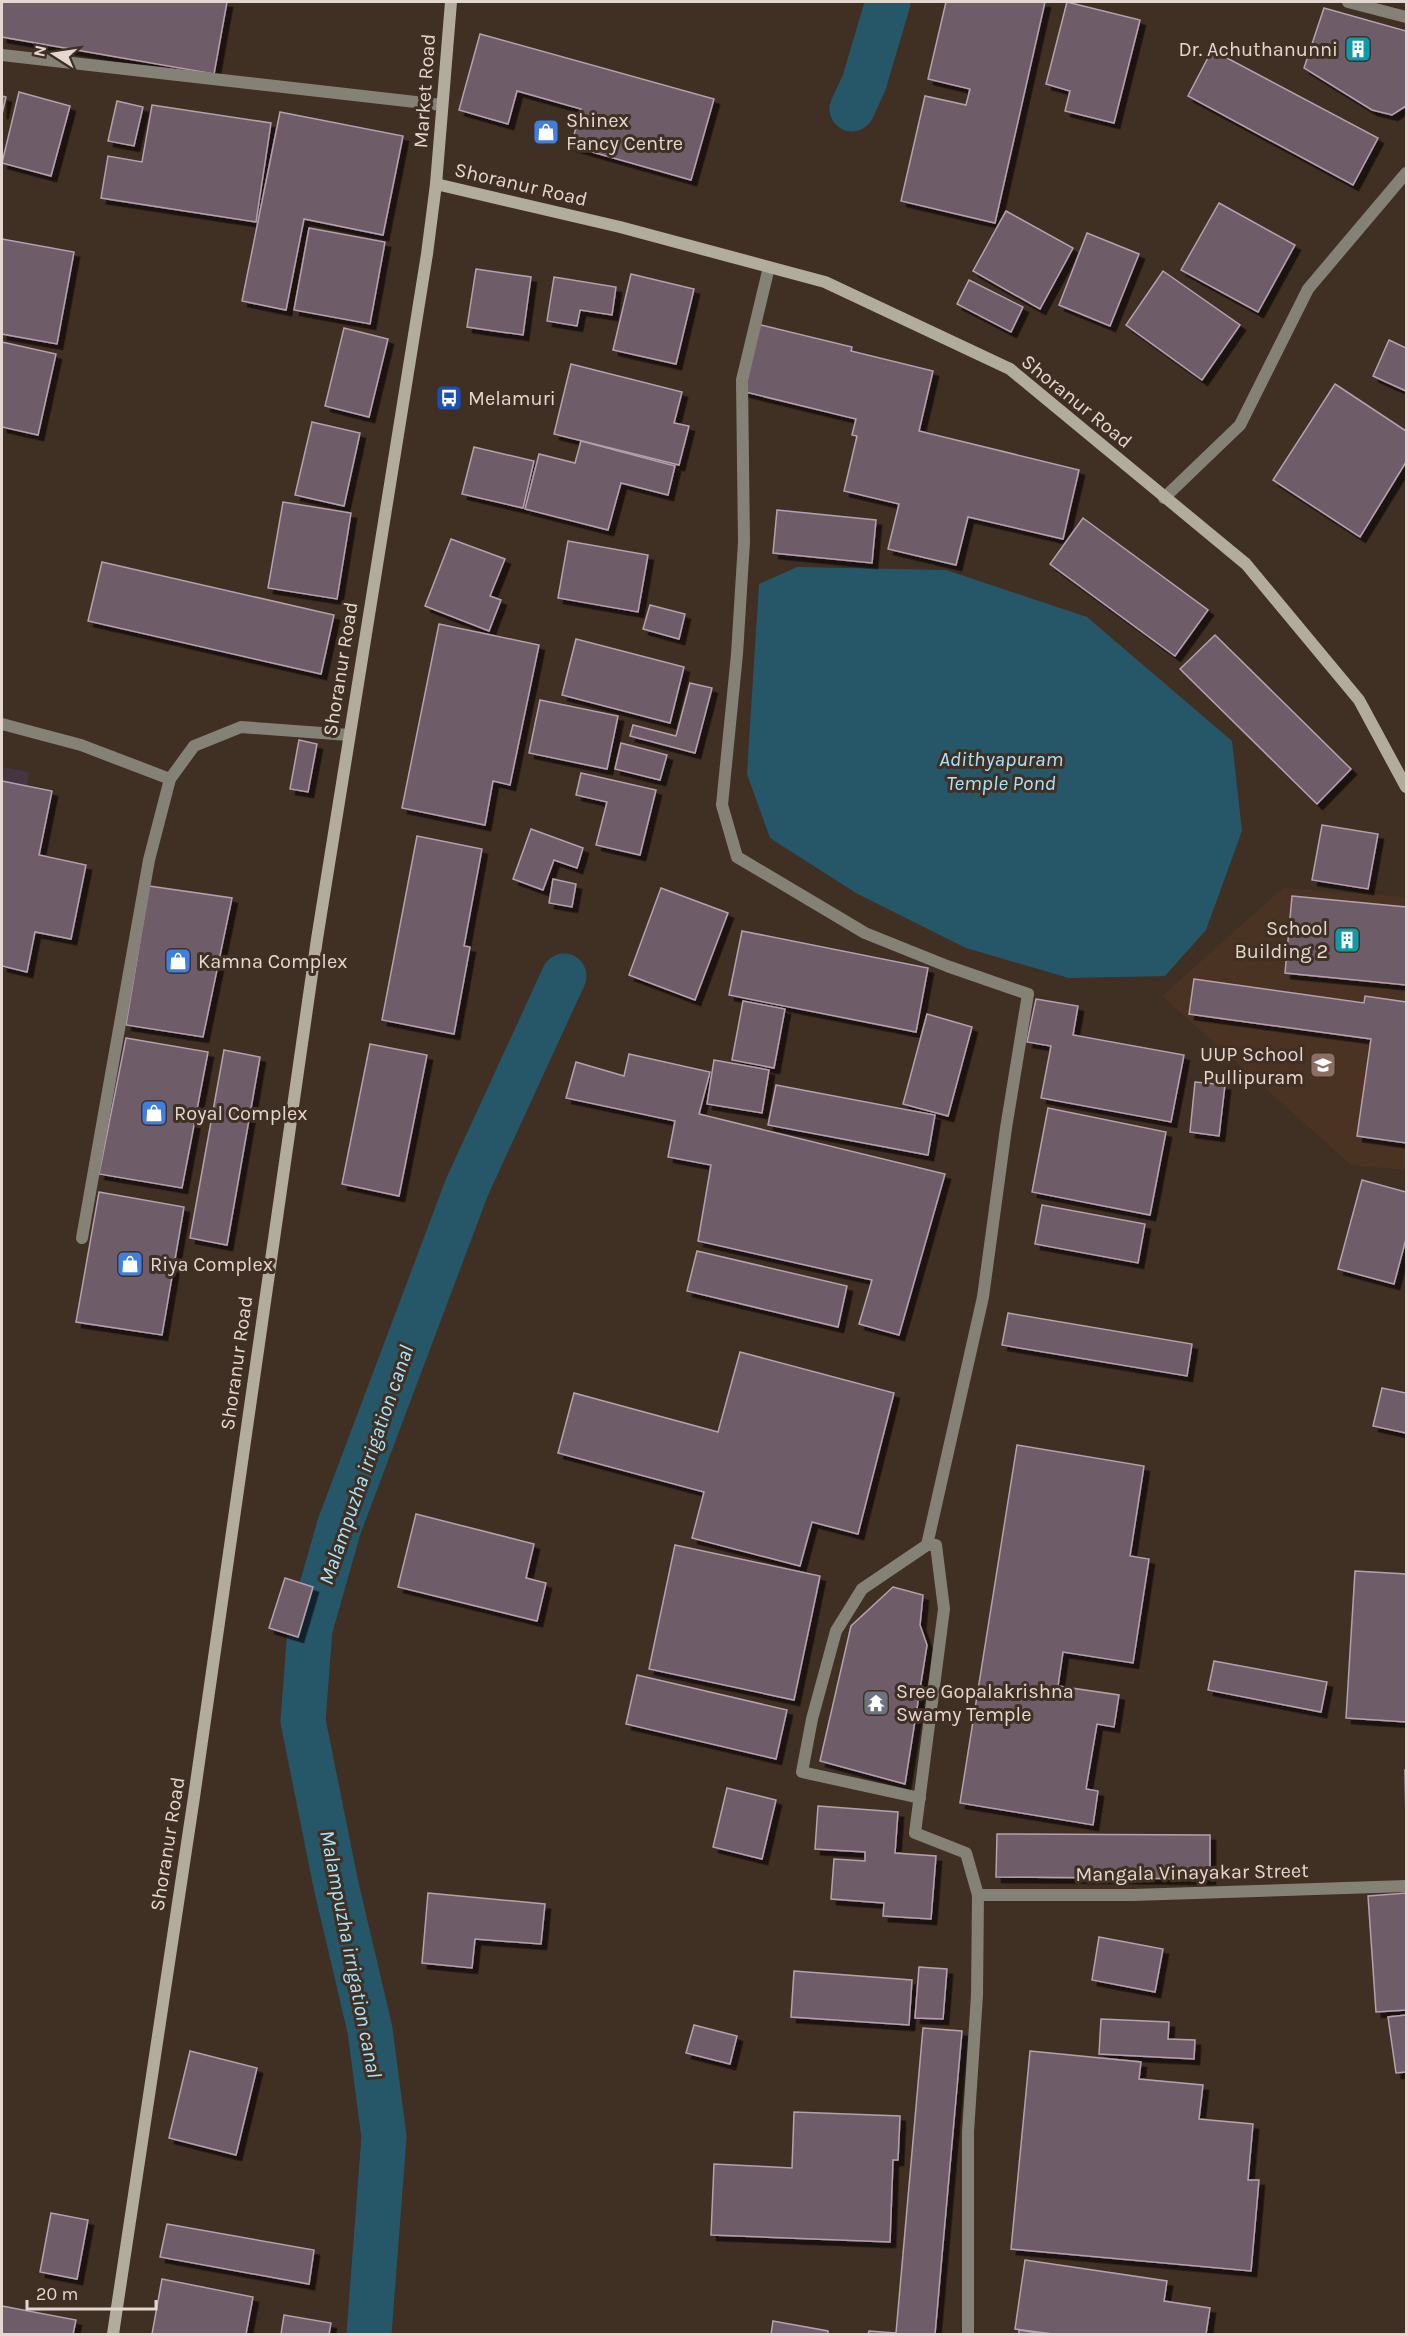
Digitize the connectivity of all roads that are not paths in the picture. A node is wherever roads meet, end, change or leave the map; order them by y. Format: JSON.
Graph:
{"nodes":[{"id":1,"x":451,"y":2,"type":"edge"},
{"id":2,"x":1348,"y":2,"type":"edge"},
{"id":3,"x":1407,"y":17,"type":"edge"},
{"id":4,"x":2,"y":55,"type":"edge"},
{"id":5,"x":442,"y":105,"type":"junction"},
{"id":6,"x":1407,"y":173,"type":"edge"},
{"id":7,"x":436,"y":184,"type":"junction"},
{"id":8,"x":769,"y":267,"type":"junction"},
{"id":9,"x":1164,"y":498,"type":"junction"},
{"id":10,"x":2,"y":724,"type":"edge"},
{"id":11,"x":349,"y":735,"type":"junction"},
{"id":12,"x":170,"y":779,"type":"junction"},
{"id":13,"x":1407,"y":788,"type":"edge"},
{"id":14,"x":82,"y":1238,"type":"dead end"},
{"id":15,"x":927,"y":1545,"type":"junction"},
{"id":16,"x":920,"y":1798,"type":"junction"},
{"id":17,"x":1407,"y":1886,"type":"edge"},
{"id":18,"x":978,"y":1895,"type":"junction"},
{"id":19,"x":113,"y":2334,"type":"edge"},
{"id":20,"x":968,"y":2334,"type":"edge"}],
"edges":[{"from":1,"to":5,"type":"main road","name":"Market Road"},
{"from":2,"to":3,"type":"street"},
{"from":4,"to":5,"type":"street"},
{"from":5,"to":7,"type":"main road","name":"Market Road"},
{"from":6,"to":9,"type":"street"},
{"from":7,"to":8,"type":"main road","name":"Shoranur Road"},
{"from":7,"to":11,"type":"main road","name":"Shoranur Road"},
{"from":8,"to":9,"type":"main road","name":"Shoranur Road"},
{"from":8,"to":15,"type":"street"},
{"from":9,"to":13,"type":"main road","name":"Shoranur Road"},
{"from":10,"to":12,"type":"street"},
{"from":11,"to":12,"type":"street"},
{"from":11,"to":19,"type":"main road","name":"Shoranur Road"},
{"from":12,"to":14,"type":"street"},
{"from":15,"to":16,"type":"street"},
{"from":15,"to":16,"type":"street"},
{"from":16,"to":18,"type":"street"},
{"from":17,"to":18,"type":"street","name":"Mangala Vinayakar Street"},
{"from":18,"to":20,"type":"street"}]}
